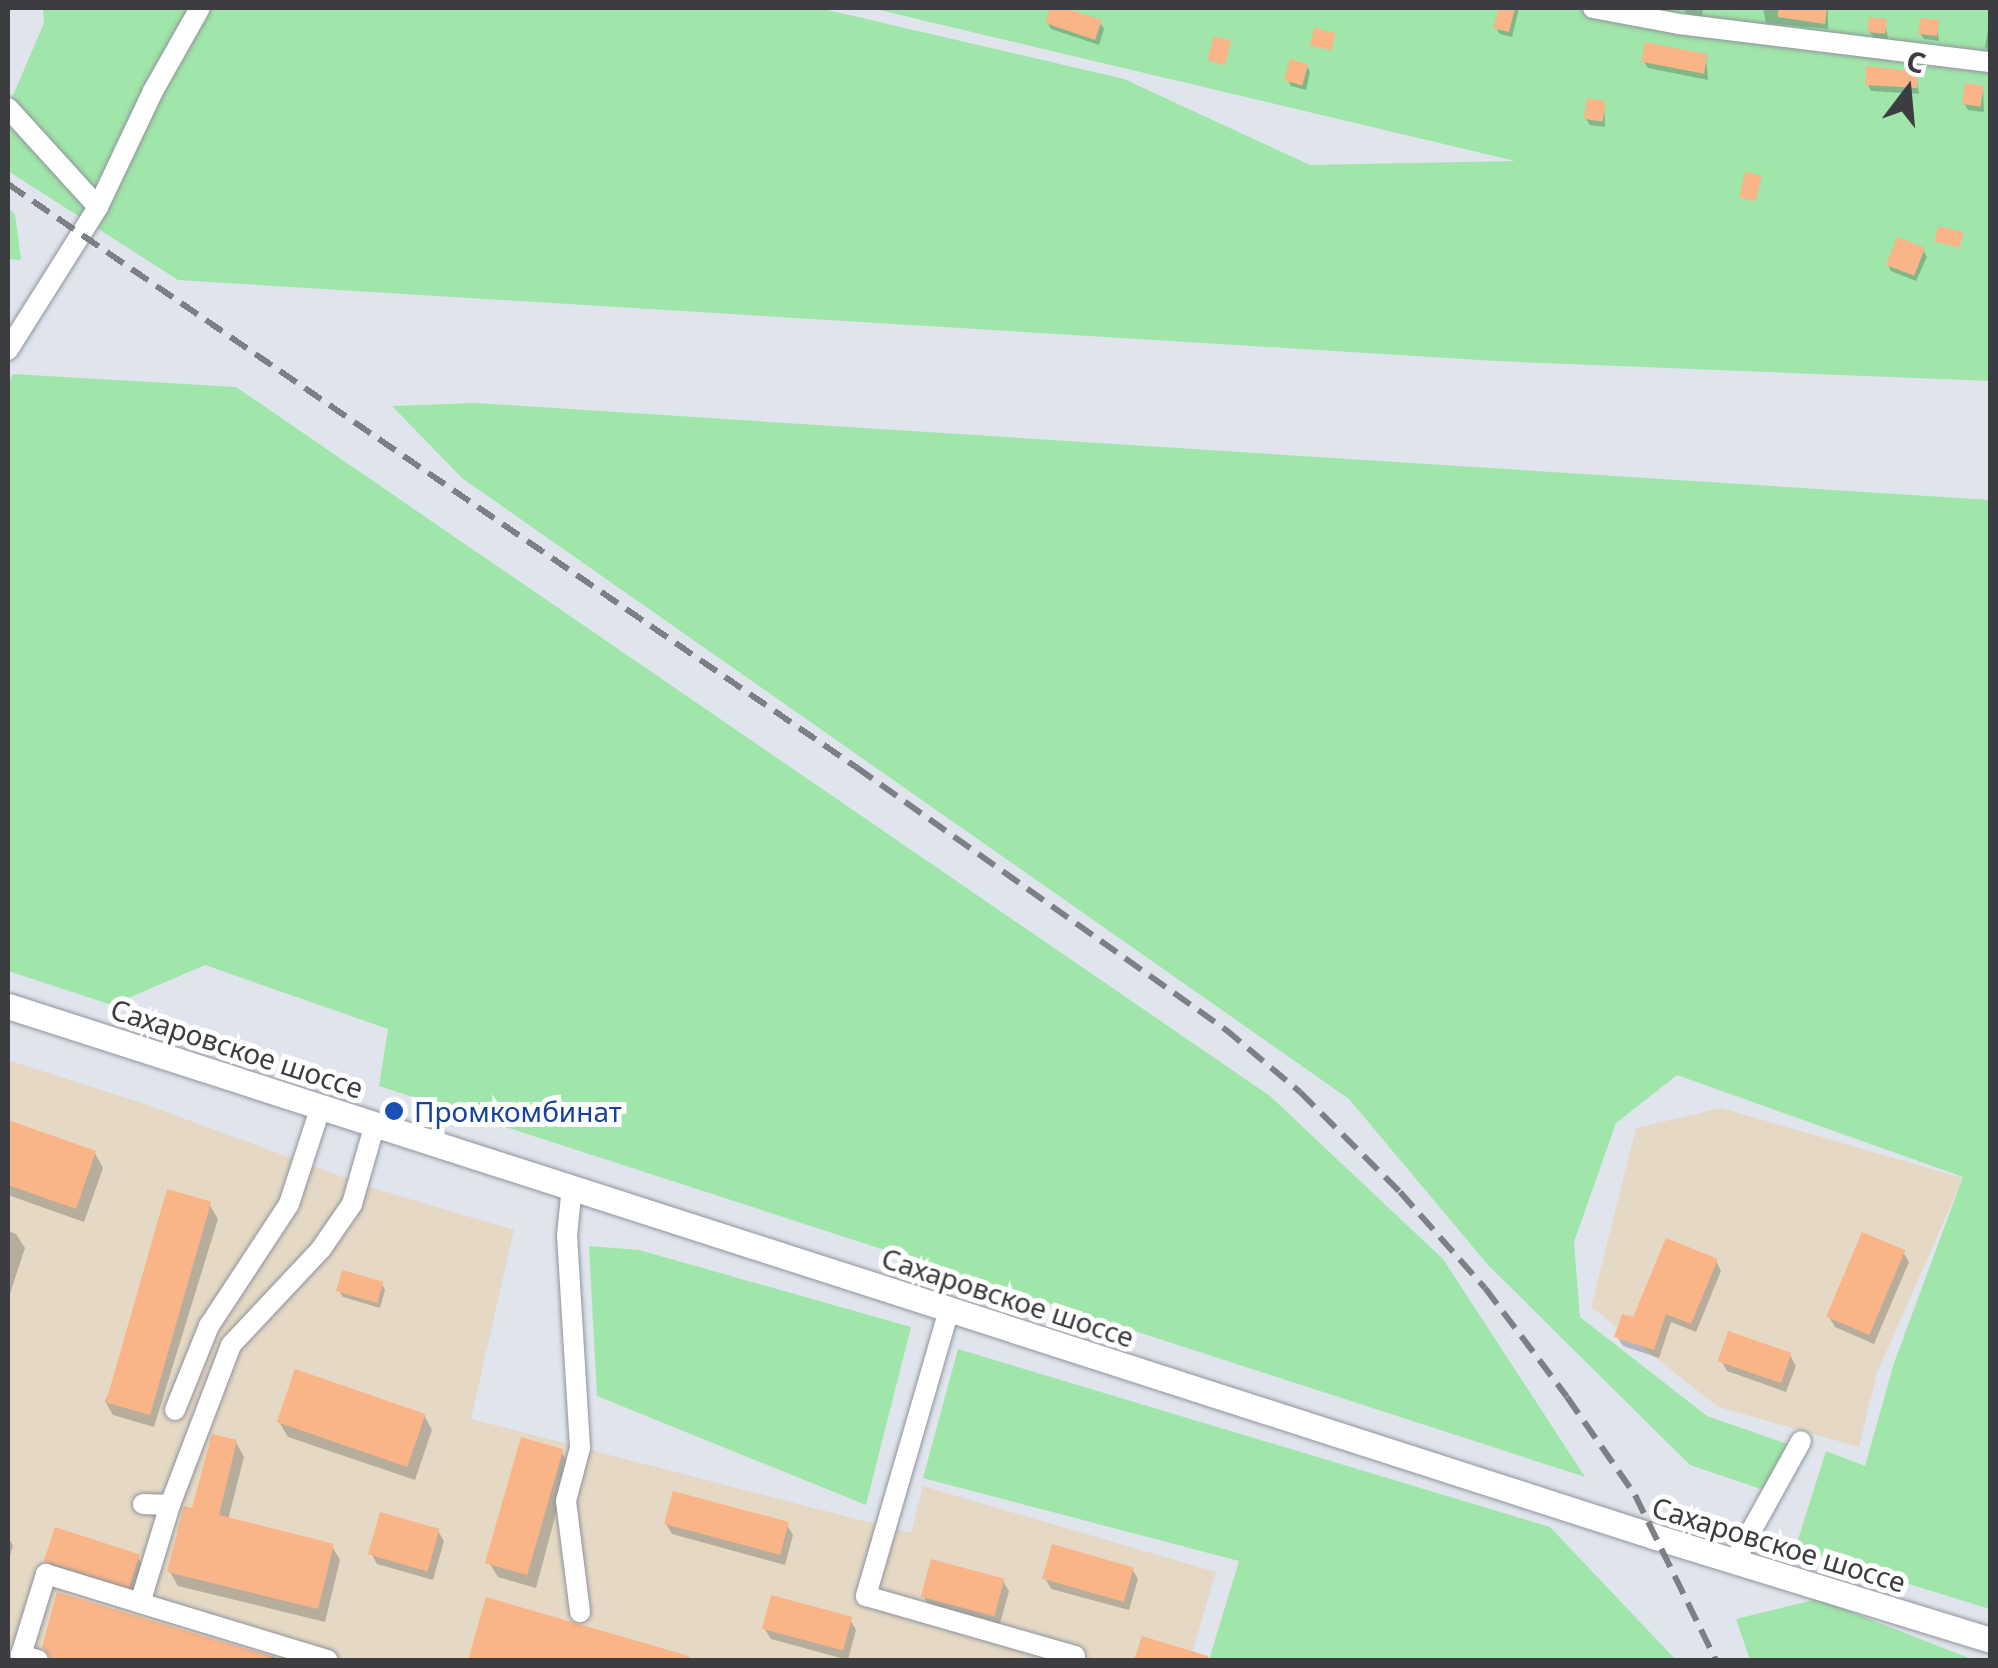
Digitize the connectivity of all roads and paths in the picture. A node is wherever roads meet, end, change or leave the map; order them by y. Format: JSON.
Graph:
{"nodes":[{"id":1,"x":200,"y":8,"type":"edge"},
{"id":2,"x":1593,"y":8,"type":"edge"},
{"id":3,"x":1990,"y":62,"type":"edge"},
{"id":4,"x":8,"y":108,"type":"edge"},
{"id":5,"x":98,"y":207,"type":"junction"},
{"id":6,"x":8,"y":350,"type":"edge"},
{"id":7,"x":8,"y":1006,"type":"edge"},
{"id":8,"x":321,"y":1106,"type":"junction"},
{"id":9,"x":375,"y":1124,"type":"junction"},
{"id":10,"x":572,"y":1186,"type":"junction"},
{"id":11,"x":949,"y":1310,"type":"junction"},
{"id":12,"x":175,"y":1410,"type":"dead end"},
{"id":13,"x":1801,"y":1441,"type":"dead end"},
{"id":14,"x":143,"y":1504,"type":"dead end"},
{"id":15,"x":170,"y":1505,"type":"junction"},
{"id":16,"x":1734,"y":1562,"type":"junction"},
{"id":17,"x":140,"y":1603,"type":"junction"},
{"id":18,"x":580,"y":1612,"type":"dead end"},
{"id":19,"x":1990,"y":1640,"type":"edge"},
{"id":20,"x":38,"y":1660,"type":"edge"},
{"id":21,"x":328,"y":1660,"type":"edge"},
{"id":22,"x":1074,"y":1660,"type":"edge"}],
"edges":[{"from":1,"to":5,"type":"street"},
{"from":2,"to":3,"type":"street"},
{"from":4,"to":5,"type":"street"},
{"from":5,"to":6,"type":"street"},
{"from":7,"to":8,"type":"main road","name":"Сахаровское шоссе"},
{"from":8,"to":9,"type":"main road","name":"Сахаровское шоссе"},
{"from":8,"to":12,"type":"street"},
{"from":9,"to":10,"type":"main road","name":"Сахаровское шоссе"},
{"from":9,"to":15,"type":"street"},
{"from":10,"to":11,"type":"main road","name":"Сахаровское шоссе"},
{"from":10,"to":18,"type":"street"},
{"from":11,"to":16,"type":"main road","name":"Сахаровское шоссе"},
{"from":11,"to":22,"type":"street"},
{"from":13,"to":16,"type":"street"},
{"from":14,"to":15,"type":"street"},
{"from":15,"to":17,"type":"street"},
{"from":16,"to":19,"type":"main road","name":"Сахаровское шоссе"},
{"from":17,"to":20,"type":"street"},
{"from":17,"to":21,"type":"street"}]}
